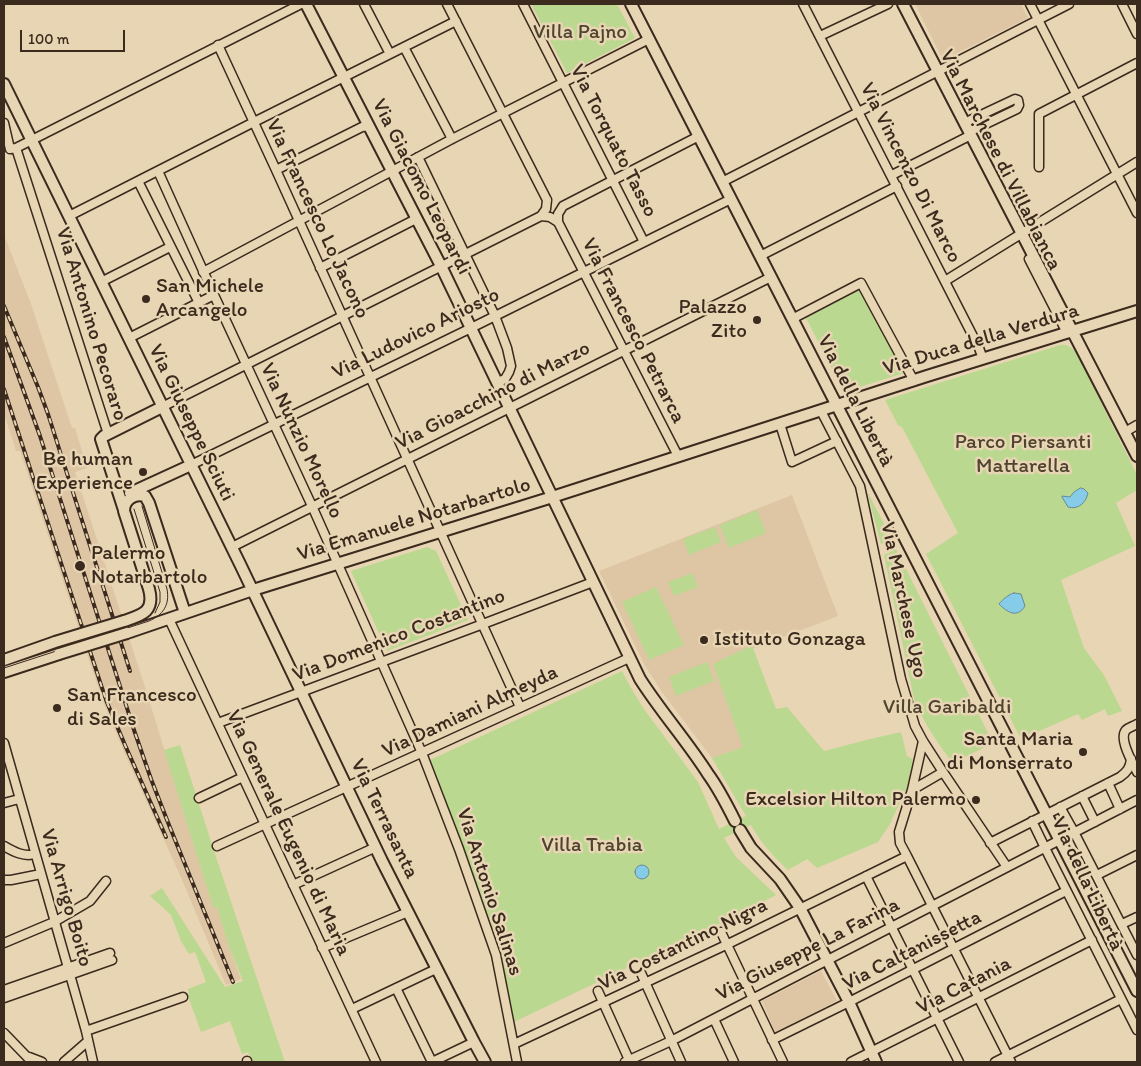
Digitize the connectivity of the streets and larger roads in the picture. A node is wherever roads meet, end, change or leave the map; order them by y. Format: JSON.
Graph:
{"nodes":[{"id":1,"x":301,"y":4,"type":"edge"},
{"id":2,"x":306,"y":4,"type":"edge"},
{"id":3,"x":364,"y":4,"type":"edge"},
{"id":4,"x":447,"y":4,"type":"edge"},
{"id":5,"x":523,"y":4,"type":"edge"},
{"id":6,"x":631,"y":4,"type":"edge"},
{"id":7,"x":803,"y":4,"type":"edge"},
{"id":8,"x":888,"y":4,"type":"edge"},
{"id":9,"x":901,"y":4,"type":"edge"},
{"id":10,"x":1030,"y":4,"type":"edge"},
{"id":11,"x":1069,"y":4,"type":"edge"},
{"id":12,"x":1122,"y":4,"type":"edge"},
{"id":13,"x":1038,"y":20,"type":"junction"},
{"id":14,"x":456,"y":21,"type":"junction"},
{"id":15,"x":1137,"y":34,"type":"edge"},
{"id":16,"x":820,"y":36,"type":"junction"},
{"id":17,"x":649,"y":39,"type":"junction"},
{"id":18,"x":218,"y":46,"type":"junction"},
{"id":19,"x":404,"y":47,"type":"junction"},
{"id":20,"x":390,"y":54,"type":"junction"},
{"id":21,"x":1137,"y":63,"type":"edge"},
{"id":22,"x":936,"y":72,"type":"junction"},
{"id":23,"x":344,"y":76,"type":"junction"},
{"id":24,"x":564,"y":82,"type":"junction"},
{"id":25,"x":4,"y":84,"type":"edge"},
{"id":26,"x":1077,"y":96,"type":"junction"},
{"id":27,"x":859,"y":112,"type":"junction"},
{"id":28,"x":503,"y":113,"type":"junction"},
{"id":29,"x":254,"y":122,"type":"junction"},
{"id":30,"x":4,"y":123,"type":"edge"},
{"id":31,"x":369,"y":126,"type":"junction"},
{"id":32,"x":968,"y":132,"type":"junction"},
{"id":33,"x":699,"y":136,"type":"junction"},
{"id":34,"x":452,"y":139,"type":"junction"},
{"id":35,"x":31,"y":140,"type":"junction"},
{"id":36,"x":16,"y":148,"type":"junction"},
{"id":37,"x":418,"y":157,"type":"junction"},
{"id":38,"x":1137,"y":162,"type":"edge"},
{"id":39,"x":1039,"y":167,"type":"dead end"},
{"id":40,"x":276,"y":170,"type":"junction"},
{"id":41,"x":158,"y":171,"type":"junction"},
{"id":42,"x":392,"y":171,"type":"junction"},
{"id":43,"x":892,"y":175,"type":"junction"},
{"id":44,"x":1118,"y":175,"type":"junction"},
{"id":45,"x":614,"y":180,"type":"junction"},
{"id":46,"x":138,"y":181,"type":"junction"},
{"id":47,"x":722,"y":182,"type":"junction"},
{"id":48,"x":897,"y":186,"type":"junction"},
{"id":49,"x":731,"y":199,"type":"junction"},
{"id":50,"x":547,"y":200,"type":"junction"},
{"id":51,"x":563,"y":206,"type":"junction"},
{"id":52,"x":1137,"y":213,"type":"edge"},
{"id":53,"x":68,"y":216,"type":"junction"},
{"id":54,"x":541,"y":216,"type":"junction"},
{"id":55,"x":416,"y":219,"type":"junction"},
{"id":56,"x":299,"y":221,"type":"junction"},
{"id":57,"x":558,"y":222,"type":"junction"},
{"id":58,"x":1020,"y":235,"type":"junction"},
{"id":59,"x":644,"y":242,"type":"junction"},
{"id":60,"x":170,"y":247,"type":"junction"},
{"id":61,"x":466,"y":254,"type":"junction"},
{"id":62,"x":760,"y":256,"type":"junction"},
{"id":63,"x":441,"y":266,"type":"junction"},
{"id":64,"x":320,"y":268,"type":"junction"},
{"id":65,"x":204,"y":272,"type":"junction"},
{"id":66,"x":583,"y":272,"type":"junction"},
{"id":67,"x":771,"y":277,"type":"junction"},
{"id":68,"x":945,"y":281,"type":"junction"},
{"id":69,"x":101,"y":282,"type":"junction"},
{"id":70,"x":214,"y":295,"type":"junction"},
{"id":71,"x":198,"y":303,"type":"junction"},
{"id":72,"x":1137,"y":311,"type":"edge"},
{"id":73,"x":342,"y":316,"type":"junction"},
{"id":74,"x":495,"y":316,"type":"junction"},
{"id":75,"x":792,"y":319,"type":"junction"},
{"id":76,"x":471,"y":328,"type":"junction"},
{"id":77,"x":1070,"y":332,"type":"junction"},
{"id":78,"x":129,"y":338,"type":"junction"},
{"id":79,"x":624,"y":350,"type":"junction"},
{"id":80,"x":982,"y":359,"type":"junction"},
{"id":81,"x":247,"y":365,"type":"junction"},
{"id":82,"x":370,"y":377,"type":"junction"},
{"id":83,"x":914,"y":381,"type":"junction"},
{"id":84,"x":498,"y":382,"type":"junction"},
{"id":85,"x":836,"y":406,"type":"junction"},
{"id":86,"x":162,"y":407,"type":"junction"},
{"id":87,"x":510,"y":408,"type":"junction"},
{"id":88,"x":821,"y":411,"type":"junction"},
{"id":89,"x":274,"y":424,"type":"junction"},
{"id":90,"x":780,"y":424,"type":"junction"},
{"id":91,"x":1137,"y":425,"type":"edge"},
{"id":92,"x":1125,"y":432,"type":"junction"},
{"id":93,"x":108,"y":434,"type":"junction"},
{"id":94,"x":837,"y":441,"type":"junction"},
{"id":95,"x":678,"y":456,"type":"junction"},
{"id":96,"x":1137,"y":456,"type":"edge"},
{"id":97,"x":407,"y":459,"type":"junction"},
{"id":98,"x":191,"y":465,"type":"junction"},
{"id":99,"x":158,"y":481,"type":"junction"},
{"id":100,"x":117,"y":490,"type":"junction"},
{"id":101,"x":552,"y":497,"type":"junction"},
{"id":102,"x":149,"y":503,"type":"junction"},
{"id":103,"x":312,"y":506,"type":"junction"},
{"id":104,"x":124,"y":511,"type":"junction"},
{"id":105,"x":441,"y":531,"type":"junction"},
{"id":106,"x":232,"y":547,"type":"junction"},
{"id":107,"x":337,"y":564,"type":"junction"},
{"id":108,"x":593,"y":582,"type":"junction"},
{"id":109,"x":253,"y":590,"type":"junction"},
{"id":110,"x":186,"y":613,"type":"junction"},
{"id":111,"x":169,"y":619,"type":"junction"},
{"id":112,"x":483,"y":624,"type":"junction"},
{"id":113,"x":629,"y":658,"type":"junction"},
{"id":114,"x":4,"y":660,"type":"edge"},
{"id":115,"x":382,"y":662,"type":"junction"},
{"id":116,"x":4,"y":672,"type":"edge"},
{"id":117,"x":302,"y":692,"type":"junction"},
{"id":118,"x":520,"y":708,"type":"junction"},
{"id":119,"x":218,"y":724,"type":"junction"},
{"id":120,"x":1137,"y":724,"type":"edge"},
{"id":121,"x":923,"y":741,"type":"junction"},
{"id":122,"x":4,"y":744,"type":"edge"},
{"id":123,"x":422,"y":753,"type":"junction"},
{"id":124,"x":1130,"y":758,"type":"junction"},
{"id":125,"x":943,"y":772,"type":"junction"},
{"id":126,"x":1137,"y":772,"type":"edge"},
{"id":127,"x":243,"y":776,"type":"junction"},
{"id":128,"x":1108,"y":783,"type":"junction"},
{"id":129,"x":347,"y":787,"type":"junction"},
{"id":130,"x":912,"y":790,"type":"junction"},
{"id":131,"x":1082,"y":796,"type":"junction"},
{"id":132,"x":199,"y":798,"type":"dead end"},
{"id":133,"x":19,"y":799,"type":"junction"},
{"id":134,"x":1135,"y":801,"type":"edge"},
{"id":135,"x":4,"y":804,"type":"edge"},
{"id":136,"x":1060,"y":807,"type":"junction"},
{"id":137,"x":1120,"y":809,"type":"junction"},
{"id":138,"x":1137,"y":810,"type":"edge"},
{"id":139,"x":1047,"y":814,"type":"junction"},
{"id":140,"x":1032,"y":821,"type":"junction"},
{"id":141,"x":1095,"y":822,"type":"junction"},
{"id":142,"x":265,"y":824,"type":"junction"},
{"id":143,"x":1074,"y":832,"type":"junction"},
{"id":144,"x":1060,"y":840,"type":"junction"},
{"id":145,"x":990,"y":843,"type":"junction"},
{"id":146,"x":4,"y":846,"type":"edge"},
{"id":147,"x":217,"y":846,"type":"dead end"},
{"id":148,"x":376,"y":847,"type":"junction"},
{"id":149,"x":1044,"y":848,"type":"junction"},
{"id":150,"x":35,"y":854,"type":"junction"},
{"id":151,"x":1137,"y":855,"type":"edge"},
{"id":152,"x":907,"y":856,"type":"junction"},
{"id":153,"x":1007,"y":867,"type":"junction"},
{"id":154,"x":41,"y":874,"type":"junction"},
{"id":155,"x":1097,"y":875,"type":"junction"},
{"id":156,"x":866,"y":876,"type":"junction"},
{"id":157,"x":4,"y":880,"type":"edge"},
{"id":158,"x":106,"y":881,"type":"dead end"},
{"id":159,"x":293,"y":885,"type":"junction"},
{"id":160,"x":1066,"y":891,"type":"junction"},
{"id":161,"x":932,"y":906,"type":"junction"},
{"id":162,"x":800,"y":908,"type":"junction"},
{"id":163,"x":408,"y":912,"type":"junction"},
{"id":164,"x":1137,"y":917,"type":"edge"},
{"id":165,"x":54,"y":922,"type":"junction"},
{"id":166,"x":1122,"y":924,"type":"junction"},
{"id":167,"x":891,"y":927,"type":"junction"},
{"id":168,"x":721,"y":932,"type":"dead end"},
{"id":169,"x":1092,"y":940,"type":"junction"},
{"id":170,"x":4,"y":943,"type":"edge"},
{"id":171,"x":726,"y":945,"type":"junction"},
{"id":172,"x":322,"y":948,"type":"junction"},
{"id":173,"x":953,"y":949,"type":"junction"},
{"id":174,"x":1137,"y":955,"type":"edge"},
{"id":175,"x":111,"y":956,"type":"dead end"},
{"id":176,"x":828,"y":960,"type":"junction"},
{"id":177,"x":436,"y":969,"type":"junction"},
{"id":178,"x":912,"y":970,"type":"junction"},
{"id":179,"x":69,"y":971,"type":"junction"},
{"id":180,"x":641,"y":973,"type":"dead end"},
{"id":181,"x":646,"y":983,"type":"junction"},
{"id":182,"x":396,"y":988,"type":"junction"},
{"id":183,"x":4,"y":990,"type":"edge"},
{"id":184,"x":598,"y":991,"type":"dead end"},
{"id":185,"x":1137,"y":991,"type":"edge"},
{"id":186,"x":183,"y":997,"type":"dead end"},
{"id":187,"x":4,"y":998,"type":"edge"},
{"id":188,"x":978,"y":998,"type":"junction"},
{"id":189,"x":752,"y":999,"type":"junction"},
{"id":190,"x":1121,"y":999,"type":"junction"},
{"id":191,"x":849,"y":1002,"type":"junction"},
{"id":192,"x":603,"y":1003,"type":"junction"},
{"id":193,"x":352,"y":1009,"type":"junction"},
{"id":194,"x":714,"y":1019,"type":"junction"},
{"id":195,"x":937,"y":1019,"type":"junction"},
{"id":196,"x":1137,"y":1030,"type":"edge"},
{"id":197,"x":86,"y":1031,"type":"junction"},
{"id":198,"x":4,"y":1033,"type":"edge"},
{"id":199,"x":772,"y":1040,"type":"junction"},
{"id":200,"x":88,"y":1041,"type":"junction"},
{"id":201,"x":671,"y":1041,"type":"junction"},
{"id":202,"x":474,"y":1042,"type":"junction"},
{"id":203,"x":514,"y":1044,"type":"junction"},
{"id":204,"x":872,"y":1052,"type":"junction"},
{"id":205,"x":29,"y":1059,"type":"edge"},
{"id":206,"x":1009,"y":1059,"type":"edge"},
{"id":207,"x":42,"y":1062,"type":"edge"},
{"id":208,"x":64,"y":1062,"type":"edge"},
{"id":209,"x":93,"y":1062,"type":"edge"},
{"id":210,"x":376,"y":1062,"type":"edge"},
{"id":211,"x":485,"y":1062,"type":"edge"},
{"id":212,"x":517,"y":1062,"type":"edge"},
{"id":213,"x":628,"y":1062,"type":"edge"},
{"id":214,"x":681,"y":1062,"type":"edge"},
{"id":215,"x":734,"y":1062,"type":"edge"},
{"id":216,"x":783,"y":1062,"type":"edge"},
{"id":217,"x":851,"y":1062,"type":"edge"},
{"id":218,"x":876,"y":1062,"type":"edge"},
{"id":219,"x":959,"y":1062,"type":"edge"},
{"id":220,"x":995,"y":1062,"type":"edge"}],
"edges":[{"from":1,"to":18,"type":"street"},
{"from":2,"to":23,"type":"street","name":"Via Giacomo Leopardi"},
{"from":3,"to":20,"type":"street"},
{"from":4,"to":14,"type":"street"},
{"from":5,"to":24,"type":"street","name":"Via Torquato Tasso"},
{"from":6,"to":17,"type":"street","name":"Via della Libertà"},
{"from":7,"to":16,"type":"street","name":"Via Vincenzo Di Marco"},
{"from":8,"to":16,"type":"street"},
{"from":9,"to":22,"type":"street","name":"Via Marchese di Villabianca"},
{"from":10,"to":13,"type":"street"},
{"from":11,"to":13,"type":"street"},
{"from":12,"to":15,"type":"street"},
{"from":13,"to":22,"type":"street"},
{"from":13,"to":26,"type":"street"},
{"from":14,"to":19,"type":"street"},
{"from":14,"to":28,"type":"street"},
{"from":16,"to":27,"type":"street","name":"Via Vincenzo Di Marco"},
{"from":17,"to":24,"type":"street"},
{"from":17,"to":33,"type":"street","name":"Via della Libertà"},
{"from":18,"to":29,"type":"street","name":"Via Francesco Lo Jacono"},
{"from":18,"to":35,"type":"street"},
{"from":19,"to":20,"type":"street"},
{"from":19,"to":34,"type":"street"},
{"from":20,"to":23,"type":"street"},
{"from":21,"to":26,"type":"street"},
{"from":22,"to":27,"type":"street"},
{"from":22,"to":32,"type":"street","name":"Via Marchese di Villabianca"},
{"from":23,"to":29,"type":"street"},
{"from":23,"to":31,"type":"street","name":"Via Giacomo Leopardi"},
{"from":24,"to":28,"type":"street"},
{"from":24,"to":45,"type":"street","name":"Via Torquato Tasso"},
{"from":25,"to":35,"type":"street","name":"Via Giuseppe Sciuti"},
{"from":26,"to":39,"type":"street"},
{"from":26,"to":44,"type":"street"},
{"from":27,"to":43,"type":"street","name":"Via Vincenzo Di Marco"},
{"from":27,"to":47,"type":"street"},
{"from":28,"to":34,"type":"street"},
{"from":28,"to":50,"type":"street"},
{"from":29,"to":40,"type":"street","name":"Via Francesco Lo Jacono"},
{"from":29,"to":41,"type":"street"},
{"from":30,"to":36,"type":"street","name":"Via Antonino Pecoraro"},
{"from":31,"to":40,"type":"street"},
{"from":31,"to":42,"type":"street","name":"Via Giacomo Leopardi"},
{"from":32,"to":32,"type":"street"},
{"from":32,"to":43,"type":"street"},
{"from":32,"to":58,"type":"street","name":"Via Marchese di Villabianca"},
{"from":33,"to":45,"type":"street"},
{"from":33,"to":47,"type":"street","name":"Via della Libertà"},
{"from":34,"to":37,"type":"street"},
{"from":35,"to":36,"type":"street"},
{"from":35,"to":53,"type":"street","name":"Via Giuseppe Sciuti"},
{"from":36,"to":93,"type":"street","name":"Via Antonino Pecoraro"},
{"from":37,"to":42,"type":"street"},
{"from":37,"to":61,"type":"street"},
{"from":38,"to":44,"type":"street"},
{"from":40,"to":56,"type":"street","name":"Via Francesco Lo Jacono"},
{"from":41,"to":46,"type":"street"},
{"from":41,"to":65,"type":"street","name":"Via Nunzio Morello"},
{"from":42,"to":55,"type":"street","name":"Via Giacomo Leopardi"},
{"from":42,"to":56,"type":"street"},
{"from":43,"to":48,"type":"street","name":"Via Vincenzo Di Marco"},
{"from":44,"to":52,"type":"street"},
{"from":44,"to":58,"type":"street"},
{"from":45,"to":51,"type":"street"},
{"from":45,"to":59,"type":"street","name":"Via Torquato Tasso"},
{"from":46,"to":53,"type":"street"},
{"from":46,"to":60,"type":"street"},
{"from":47,"to":49,"type":"street","name":"Via della Libertà"},
{"from":48,"to":62,"type":"street"},
{"from":48,"to":68,"type":"street","name":"Via Vincenzo Di Marco"},
{"from":49,"to":59,"type":"street","name":"Via Ludovico Ariosto"},
{"from":49,"to":62,"type":"street","name":"Via della Libertà"},
{"from":50,"to":51,"type":"street"},
{"from":50,"to":54,"type":"street"},
{"from":51,"to":57,"type":"street"},
{"from":53,"to":69,"type":"street","name":"Via Giuseppe Sciuti"},
{"from":54,"to":57,"type":"street"},
{"from":54,"to":61,"type":"street"},
{"from":55,"to":63,"type":"street","name":"Via Giacomo Leopardi"},
{"from":55,"to":64,"type":"street"},
{"from":56,"to":64,"type":"street","name":"Via Francesco Lo Jacono"},
{"from":56,"to":65,"type":"street"},
{"from":57,"to":66,"type":"street","name":"Via Francesco Petrarca"},
{"from":58,"to":68,"type":"street"},
{"from":58,"to":77,"type":"street","name":"Via Marchese di Villabianca"},
{"from":59,"to":66,"type":"street","name":"Via Ludovico Ariosto"},
{"from":60,"to":69,"type":"street"},
{"from":60,"to":71,"type":"street"},
{"from":61,"to":63,"type":"street"},
{"from":61,"to":74,"type":"street"},
{"from":62,"to":67,"type":"street","name":"Via della Libertà"},
{"from":63,"to":73,"type":"street"},
{"from":63,"to":76,"type":"street","name":"Via Giacomo Leopardi"},
{"from":64,"to":73,"type":"street","name":"Via Francesco Lo Jacono"},
{"from":65,"to":70,"type":"street","name":"Via Nunzio Morello"},
{"from":66,"to":74,"type":"street","name":"Via Ludovico Ariosto"},
{"from":66,"to":79,"type":"street","name":"Via Francesco Petrarca"},
{"from":67,"to":75,"type":"street","name":"Via della Libertà"},
{"from":67,"to":79,"type":"street","name":"Via Gioacchino di Marzo"},
{"from":68,"to":80,"type":"street","name":"Via Vincenzo Di Marco"},
{"from":69,"to":78,"type":"street","name":"Via Giuseppe Sciuti"},
{"from":70,"to":71,"type":"street"},
{"from":70,"to":81,"type":"street","name":"Via Nunzio Morello"},
{"from":71,"to":78,"type":"street"},
{"from":72,"to":77,"type":"street","name":"Via Duca della Verdura"},
{"from":73,"to":81,"type":"street"},
{"from":73,"to":82,"type":"street","name":"Via Francesco Lo Jacono"},
{"from":74,"to":76,"type":"street","name":"Via Ludovico Ariosto"},
{"from":74,"to":84,"type":"street"},
{"from":75,"to":83,"type":"street"},
{"from":75,"to":85,"type":"street","name":"Via della Libertà"},
{"from":76,"to":82,"type":"street","name":"Via Ludovico Ariosto"},
{"from":76,"to":84,"type":"street","name":"Via Giacomo Leopardi"},
{"from":77,"to":80,"type":"street","name":"Via Duca della Verdura"},
{"from":77,"to":92,"type":"street","name":"Via Marchese di Villabianca"},
{"from":78,"to":86,"type":"street","name":"Via Giuseppe Sciuti"},
{"from":79,"to":87,"type":"street","name":"Via Gioacchino di Marzo"},
{"from":79,"to":95,"type":"street","name":"Via Francesco Petrarca"},
{"from":80,"to":83,"type":"street","name":"Via Duca della Verdura"},
{"from":81,"to":86,"type":"street"},
{"from":81,"to":89,"type":"street","name":"Via Nunzio Morello"},
{"from":82,"to":89,"type":"street","name":"Via Ludovico Ariosto"},
{"from":82,"to":97,"type":"street","name":"Via Francesco Lo Jacono"},
{"from":83,"to":85,"type":"street","name":"Via Duca della Verdura"},
{"from":84,"to":87,"type":"street","name":"Via Giacomo Leopardi"},
{"from":85,"to":88,"type":"street","name":"Via Emanuele Notarbartolo"},
{"from":85,"to":139,"type":"street","name":"Via della Libertà"},
{"from":86,"to":93,"type":"street"},
{"from":86,"to":98,"type":"street","name":"Via Giuseppe Sciuti"},
{"from":87,"to":97,"type":"street","name":"Via Gioacchino di Marzo"},
{"from":87,"to":101,"type":"street","name":"Via Giacomo Leopardi"},
{"from":88,"to":90,"type":"street","name":"Via Emanuele Notarbartolo"},
{"from":88,"to":94,"type":"street","name":"Via Marchese Ugo"},
{"from":89,"to":98,"type":"street","name":"Via Ludovico Ariosto"},
{"from":89,"to":103,"type":"street","name":"Via Nunzio Morello"},
{"from":90,"to":94,"type":"street"},
{"from":90,"to":95,"type":"street","name":"Via Emanuele Notarbartolo"},
{"from":91,"to":92,"type":"street"},
{"from":92,"to":96,"type":"street","name":"Via Marchese di Villabianca"},
{"from":93,"to":100,"type":"street","name":"Via Antonino Pecoraro"},
{"from":94,"to":121,"type":"street","name":"Via Marchese Ugo"},
{"from":95,"to":101,"type":"street","name":"Via Emanuele Notarbartolo"},
{"from":97,"to":103,"type":"street","name":"Via Gioacchino di Marzo"},
{"from":97,"to":105,"type":"street","name":"Via Francesco Lo Jacono"},
{"from":98,"to":99,"type":"street","name":"Via Ludovico Ariosto"},
{"from":98,"to":106,"type":"street","name":"Via Giuseppe Sciuti"},
{"from":99,"to":100,"type":"street","name":"Via Ludovico Ariosto"},
{"from":99,"to":102,"type":"street"},
{"from":100,"to":104,"type":"street","name":"Via Antonino Pecoraro"},
{"from":101,"to":105,"type":"street","name":"Via Emanuele Notarbartolo"},
{"from":101,"to":108,"type":"street","name":"Via Giacomo Leopardi"},
{"from":102,"to":104,"type":"street"},
{"from":102,"to":110,"type":"street"},
{"from":103,"to":106,"type":"street","name":"Via Gioacchino di Marzo"},
{"from":103,"to":107,"type":"street","name":"Via Nunzio Morello"},
{"from":104,"to":114,"type":"street","name":"Via Antonino Pecoraro","bridge":true},
{"from":105,"to":107,"type":"street","name":"Via Emanuele Notarbartolo"},
{"from":105,"to":112,"type":"street","name":"Via Francesco Lo Jacono"},
{"from":106,"to":109,"type":"street","name":"Via Giuseppe Sciuti"},
{"from":107,"to":109,"type":"street","name":"Via Emanuele Notarbartolo"},
{"from":107,"to":115,"type":"street","name":"Via Nunzio Morello"},
{"from":108,"to":112,"type":"street","name":"Via Domenico Costantino"},
{"from":108,"to":113,"type":"street","name":"Via Giacomo Leopardi"},
{"from":109,"to":110,"type":"street","name":"Via Emanuele Notarbartolo"},
{"from":109,"to":117,"type":"street","name":"Via Terrasanta"},
{"from":110,"to":111,"type":"street","name":"Via Emanuele Notarbartolo"},
{"from":111,"to":116,"type":"street","name":"Via Emanuele Notarbartolo","bridge":true},
{"from":111,"to":119,"type":"street","name":"Via Generale Eugenio di Maria"},
{"from":112,"to":115,"type":"street","name":"Via Domenico Costantino"},
{"from":112,"to":118,"type":"street","name":"Via Francesco Lo Jacono"},
{"from":113,"to":118,"type":"street","name":"Via Damiani Almeyda"},
{"from":113,"to":162,"type":"street","name":"Via Giacomo Leopardi"},
{"from":115,"to":117,"type":"street","name":"Via Domenico Costantino"},
{"from":115,"to":123,"type":"street","name":"Via Nunzio Morello"},
{"from":117,"to":119,"type":"street","name":"Via Domenico Costantino"},
{"from":117,"to":129,"type":"street","name":"Via Terrasanta"},
{"from":118,"to":123,"type":"street","name":"Via Damiani Almeyda"},
{"from":119,"to":127,"type":"street","name":"Via Generale Eugenio di Maria"},
{"from":120,"to":124,"type":"street"},
{"from":121,"to":125,"type":"street","name":"Via Marchese Ugo"},
{"from":121,"to":130,"type":"street"},
{"from":122,"to":133,"type":"street","name":"Via Arrigo Boito"},
{"from":123,"to":129,"type":"street","name":"Via Damiani Almeyda"},
{"from":123,"to":203,"type":"street","name":"Via Antonio Salinas"},
{"from":124,"to":126,"type":"street"},
{"from":124,"to":128,"type":"street"},
{"from":125,"to":130,"type":"street"},
{"from":125,"to":145,"type":"street","name":"Via Marchese Ugo"},
{"from":127,"to":132,"type":"street"},
{"from":127,"to":142,"type":"street","name":"Via Generale Eugenio di Maria"},
{"from":128,"to":131,"type":"street"},
{"from":128,"to":137,"type":"street"},
{"from":129,"to":142,"type":"street","name":"Via Damiani Almeyda"},
{"from":129,"to":148,"type":"street","name":"Via Terrasanta"},
{"from":130,"to":152,"type":"street"},
{"from":131,"to":136,"type":"street"},
{"from":131,"to":141,"type":"street"},
{"from":133,"to":135,"type":"street"},
{"from":133,"to":150,"type":"street","name":"Via Arrigo Boito"},
{"from":134,"to":137,"type":"street","name":"Via Giuseppe La Farina"},
{"from":134,"to":138,"type":"street"},
{"from":136,"to":139,"type":"street"},
{"from":136,"to":143,"type":"street","name":"Via della Libertà"},
{"from":137,"to":141,"type":"street","name":"Via Giuseppe La Farina"},
{"from":139,"to":140,"type":"street","name":"Via della Libertà"},
{"from":139,"to":144,"type":"street","name":"Via della Libertà"},
{"from":140,"to":145,"type":"street"},
{"from":140,"to":149,"type":"street","name":"Via della Libertà"},
{"from":141,"to":143,"type":"street","name":"Via Giuseppe La Farina"},
{"from":142,"to":147,"type":"street","name":"Via Damiani Almeyda"},
{"from":142,"to":159,"type":"street","name":"Via Generale Eugenio di Maria"},
{"from":143,"to":144,"type":"street","name":"Via Giuseppe La Farina"},
{"from":143,"to":155,"type":"street","name":"Via della Libertà"},
{"from":144,"to":149,"type":"street","name":"Via Giuseppe La Farina"},
{"from":144,"to":185,"type":"street","name":"Via della Libertà"},
{"from":145,"to":153,"type":"street","name":"Via Marchese Ugo"},
{"from":146,"to":150,"type":"street"},
{"from":148,"to":159,"type":"street"},
{"from":148,"to":163,"type":"street","name":"Via Terrasanta"},
{"from":149,"to":153,"type":"street","name":"Via Giuseppe La Farina"},
{"from":149,"to":160,"type":"street","name":"Via della Libertà"},
{"from":150,"to":154,"type":"street","name":"Via Arrigo Boito"},
{"from":151,"to":155,"type":"street"},
{"from":152,"to":156,"type":"street","name":"Via Costantino Nigra"},
{"from":152,"to":161,"type":"street"},
{"from":153,"to":161,"type":"street","name":"Via Giuseppe La Farina"},
{"from":154,"to":157,"type":"street"},
{"from":154,"to":165,"type":"street","name":"Via Arrigo Boito"},
{"from":155,"to":166,"type":"street","name":"Via della Libertà"},
{"from":156,"to":162,"type":"street","name":"Via Costantino Nigra"},
{"from":156,"to":167,"type":"street"},
{"from":158,"to":165,"type":"street"},
{"from":159,"to":172,"type":"street","name":"Via Generale Eugenio di Maria"},
{"from":160,"to":169,"type":"street","name":"Via della Libertà"},
{"from":160,"to":173,"type":"street","name":"Via Caltanissetta"},
{"from":161,"to":167,"type":"street","name":"Via Giuseppe La Farina"},
{"from":161,"to":173,"type":"street"},
{"from":162,"to":171,"type":"street","name":"Via Costantino Nigra"},
{"from":162,"to":176,"type":"street","name":"Via Giacomo Leopardi"},
{"from":163,"to":172,"type":"street"},
{"from":163,"to":177,"type":"street","name":"Via Terrasanta"},
{"from":164,"to":166,"type":"street"},
{"from":165,"to":170,"type":"street"},
{"from":165,"to":179,"type":"street","name":"Via Arrigo Boito"},
{"from":166,"to":174,"type":"street","name":"Via della Libertà"},
{"from":167,"to":176,"type":"street","name":"Via Giuseppe La Farina"},
{"from":167,"to":178,"type":"street"},
{"from":168,"to":171,"type":"street"},
{"from":169,"to":188,"type":"street","name":"Via Catania"},
{"from":169,"to":190,"type":"street","name":"Via della Libertà"},
{"from":171,"to":181,"type":"street","name":"Via Costantino Nigra"},
{"from":171,"to":189,"type":"street"},
{"from":172,"to":193,"type":"street","name":"Via Generale Eugenio di Maria"},
{"from":173,"to":178,"type":"street","name":"Via Caltanissetta"},
{"from":173,"to":188,"type":"street"},
{"from":175,"to":179,"type":"street"},
{"from":176,"to":189,"type":"street","name":"Via Giuseppe La Farina"},
{"from":176,"to":191,"type":"street","name":"Via Giacomo Leopardi"},
{"from":177,"to":182,"type":"street"},
{"from":177,"to":202,"type":"street","name":"Via Terrasanta"},
{"from":178,"to":191,"type":"street","name":"Via Caltanissetta"},
{"from":178,"to":195,"type":"street"},
{"from":179,"to":183,"type":"street"},
{"from":179,"to":187,"type":"street"},
{"from":179,"to":197,"type":"street","name":"Via Arrigo Boito"},
{"from":180,"to":181,"type":"street"},
{"from":181,"to":192,"type":"street","name":"Via Costantino Nigra"},
{"from":181,"to":201,"type":"street"},
{"from":182,"to":193,"type":"street"},
{"from":182,"to":202,"type":"street"},
{"from":184,"to":192,"type":"street"},
{"from":186,"to":197,"type":"street"},
{"from":188,"to":195,"type":"street","name":"Via Catania"},
{"from":188,"to":206,"type":"street"},
{"from":189,"to":194,"type":"street","name":"Via Giuseppe La Farina"},
{"from":189,"to":199,"type":"street"},
{"from":190,"to":196,"type":"street","name":"Via della Libertà"},
{"from":190,"to":206,"type":"street"},
{"from":191,"to":199,"type":"street","name":"Via Caltanissetta"},
{"from":191,"to":204,"type":"street","name":"Via Giacomo Leopardi"},
{"from":192,"to":203,"type":"street","name":"Via Costantino Nigra"},
{"from":192,"to":213,"type":"street"},
{"from":193,"to":210,"type":"street","name":"Via Generale Eugenio di Maria"},
{"from":194,"to":201,"type":"street","name":"Via Giuseppe La Farina"},
{"from":194,"to":215,"type":"street"},
{"from":195,"to":204,"type":"street","name":"Via Catania"},
{"from":195,"to":219,"type":"street"},
{"from":197,"to":200,"type":"street","name":"Via Arrigo Boito"},
{"from":198,"to":205,"type":"street"},
{"from":199,"to":216,"type":"street"},
{"from":200,"to":208,"type":"street"},
{"from":200,"to":209,"type":"street","name":"Via Arrigo Boito"},
{"from":201,"to":213,"type":"street","name":"Via Giuseppe La Farina"},
{"from":201,"to":214,"type":"street"},
{"from":202,"to":211,"type":"street","name":"Via Terrasanta"},
{"from":203,"to":212,"type":"street","name":"Via Antonio Salinas"},
{"from":204,"to":217,"type":"street","name":"Via Catania"},
{"from":204,"to":218,"type":"street","name":"Via Giacomo Leopardi"},
{"from":205,"to":207,"type":"street"},
{"from":206,"to":220,"type":"street"}]}
